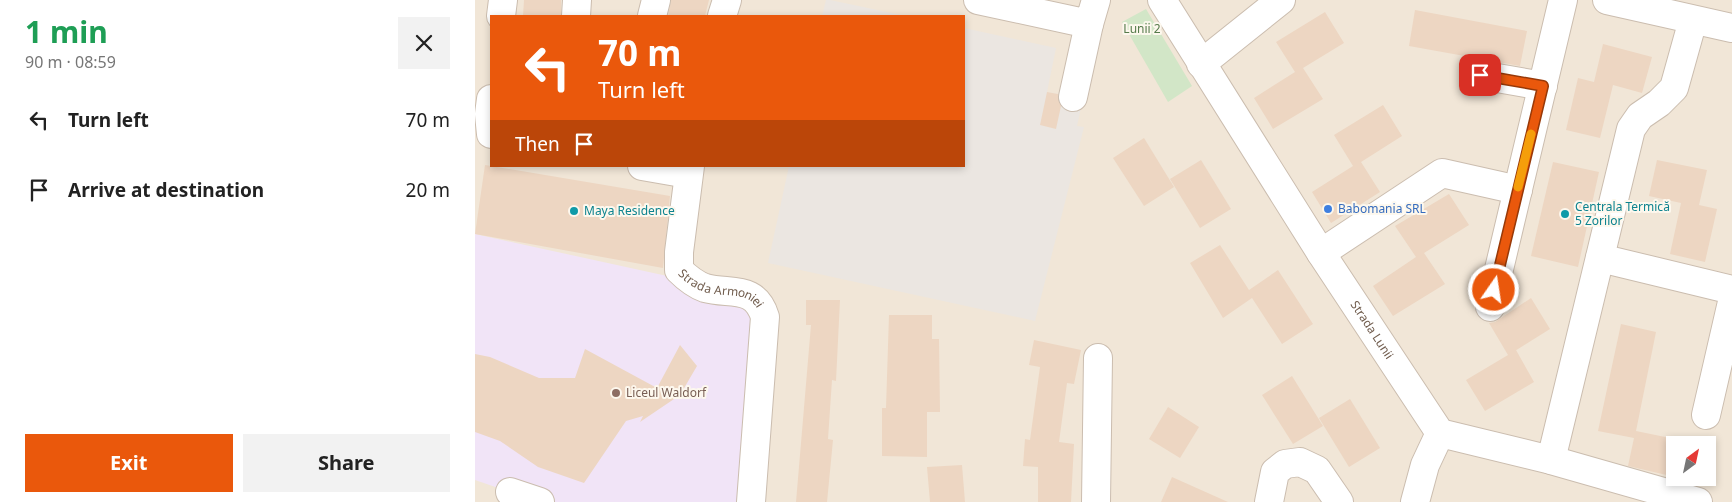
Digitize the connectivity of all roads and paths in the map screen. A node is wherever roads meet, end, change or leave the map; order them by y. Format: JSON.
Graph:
{"nodes":[{"id":1,"x":503,"y":0,"type":"edge"},
{"id":2,"x":577,"y":0,"type":"edge"},
{"id":3,"x":656,"y":0,"type":"edge"},
{"id":4,"x":727,"y":0,"type":"edge"},
{"id":5,"x":979,"y":0,"type":"edge"},
{"id":6,"x":1162,"y":0,"type":"edge"},
{"id":7,"x":1281,"y":0,"type":"edge"},
{"id":8,"x":1563,"y":0,"type":"edge"},
{"id":9,"x":1607,"y":0,"type":"edge"},
{"id":10,"x":1098,"y":8,"type":"edge"},
{"id":11,"x":501,"y":15,"type":"edge"},
{"id":12,"x":576,"y":15,"type":"edge"},
{"id":13,"x":652,"y":15,"type":"edge"},
{"id":14,"x":722,"y":15,"type":"edge"},
{"id":15,"x":1693,"y":20,"type":"junction"},
{"id":16,"x":1732,"y":28,"type":"edge"},
{"id":17,"x":1201,"y":64,"type":"junction"},
{"id":18,"x":1480,"y":75,"type":"dead end"},
{"id":19,"x":1543,"y":86,"type":"junction"},
{"id":20,"x":1073,"y":97,"type":"dead end"},
{"id":21,"x":490,"y":106,"type":"edge"},
{"id":22,"x":490,"y":124,"type":"edge"},
{"id":23,"x":654,"y":167,"type":"edge"},
{"id":24,"x":689,"y":170,"type":"edge"},
{"id":25,"x":1518,"y":190,"type":"junction"},
{"id":26,"x":1321,"y":253,"type":"junction"},
{"id":27,"x":1600,"y":258,"type":"junction"},
{"id":28,"x":1732,"y":290,"type":"edge"},
{"id":29,"x":1732,"y":302,"type":"edge"},
{"id":30,"x":1490,"y":307,"type":"dead end"},
{"id":31,"x":1098,"y":358,"type":"dead end"},
{"id":32,"x":1706,"y":415,"type":"dead end"},
{"id":33,"x":1440,"y":432,"type":"junction"},
{"id":34,"x":1551,"y":460,"type":"junction"},
{"id":35,"x":509,"y":492,"type":"dead end"},
{"id":36,"x":540,"y":502,"type":"edge"},
{"id":37,"x":751,"y":502,"type":"edge"},
{"id":38,"x":1097,"y":502,"type":"edge"},
{"id":39,"x":1269,"y":502,"type":"edge"},
{"id":40,"x":1339,"y":502,"type":"edge"},
{"id":41,"x":1415,"y":502,"type":"edge"},
{"id":42,"x":1698,"y":502,"type":"edge"}],
"edges":[{"from":1,"to":11,"type":"street"},
{"from":2,"to":12,"type":"street"},
{"from":3,"to":13,"type":"street"},
{"from":4,"to":14,"type":"street"},
{"from":5,"to":10,"type":"street"},
{"from":6,"to":17,"type":"street","name":"Strada Lunii"},
{"from":7,"to":17,"type":"street"},
{"from":8,"to":19,"type":"street"},
{"from":9,"to":15,"type":"street"},
{"from":10,"to":20,"type":"street"},
{"from":15,"to":16,"type":"street"},
{"from":15,"to":27,"type":"street"},
{"from":17,"to":26,"type":"street","name":"Strada Lunii"},
{"from":18,"to":19,"type":"street"},
{"from":19,"to":25,"type":"street"},
{"from":21,"to":22,"type":"street"},
{"from":23,"to":24,"type":"street"},
{"from":24,"to":37,"type":"street","name":"Strada Armoniei"},
{"from":25,"to":26,"type":"street"},
{"from":25,"to":30,"type":"street"},
{"from":26,"to":33,"type":"street","name":"Strada Lunii"},
{"from":27,"to":28,"type":"street"},
{"from":27,"to":34,"type":"street"},
{"from":29,"to":32,"type":"street"},
{"from":31,"to":38,"type":"street"},
{"from":33,"to":34,"type":"street"},
{"from":33,"to":41,"type":"street"},
{"from":34,"to":42,"type":"street"},
{"from":35,"to":36,"type":"street"},
{"from":39,"to":40,"type":"street"}]}
